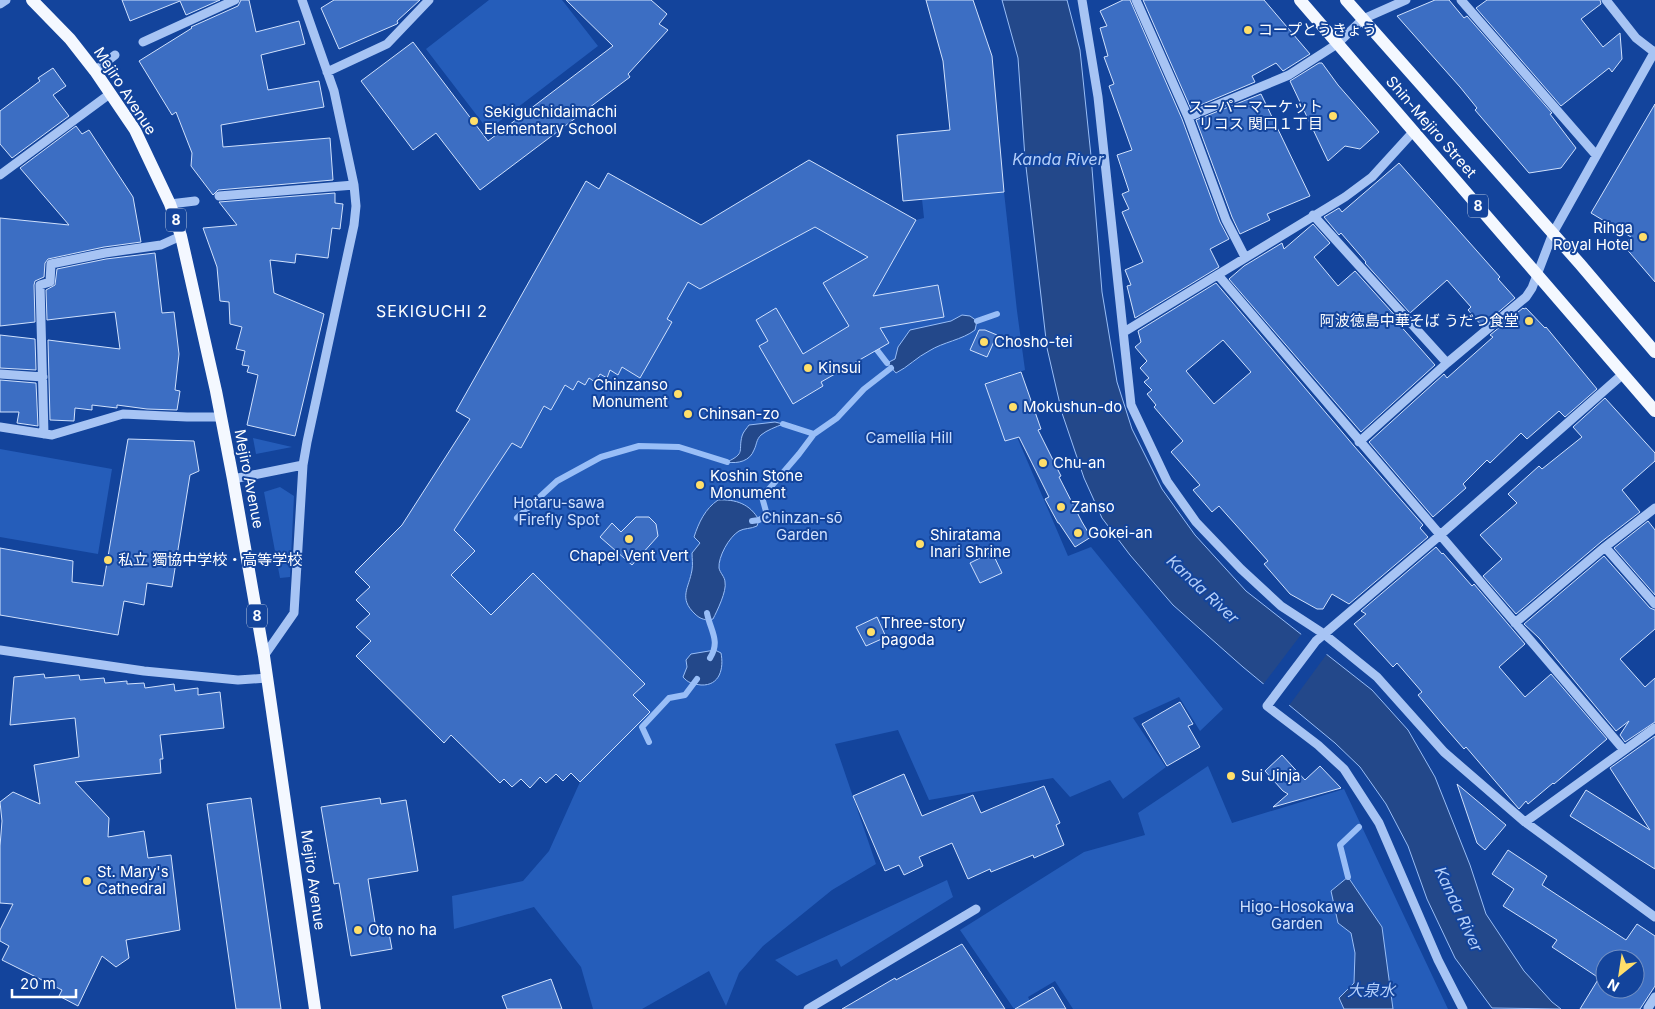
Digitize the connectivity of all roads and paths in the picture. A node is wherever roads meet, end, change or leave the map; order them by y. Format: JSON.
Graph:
{"nodes":[{"id":1,"x":6,"y":0,"type":"edge"},
{"id":2,"x":32,"y":0,"type":"edge"},
{"id":3,"x":235,"y":0,"type":"edge"},
{"id":4,"x":302,"y":0,"type":"edge"},
{"id":5,"x":429,"y":0,"type":"edge"},
{"id":6,"x":1082,"y":0,"type":"edge"},
{"id":7,"x":1136,"y":0,"type":"edge"},
{"id":8,"x":1300,"y":0,"type":"edge"},
{"id":9,"x":1346,"y":0,"type":"edge"},
{"id":10,"x":1406,"y":0,"type":"edge"},
{"id":11,"x":1461,"y":0,"type":"edge"},
{"id":12,"x":1606,"y":0,"type":"edge"},
{"id":13,"x":0,"y":4,"type":"edge"},
{"id":14,"x":1362,"y":19,"type":"junction"},
{"id":15,"x":144,"y":42,"type":"dead end"},
{"id":16,"x":1337,"y":44,"type":"junction"},
{"id":17,"x":1655,"y":52,"type":"edge"},
{"id":18,"x":115,"y":55,"type":"dead end"},
{"id":19,"x":95,"y":71,"type":"junction"},
{"id":20,"x":327,"y":72,"type":"junction"},
{"id":21,"x":111,"y":93,"type":"junction"},
{"id":22,"x":1188,"y":117,"type":"junction"},
{"id":23,"x":1413,"y":132,"type":"junction"},
{"id":24,"x":1596,"y":155,"type":"junction"},
{"id":25,"x":0,"y":175,"type":"edge"},
{"id":26,"x":354,"y":185,"type":"junction"},
{"id":27,"x":219,"y":196,"type":"dead end"},
{"id":28,"x":195,"y":201,"type":"dead end"},
{"id":29,"x":170,"y":204,"type":"junction"},
{"id":30,"x":1313,"y":215,"type":"junction"},
{"id":31,"x":1553,"y":233,"type":"junction"},
{"id":32,"x":180,"y":236,"type":"junction"},
{"id":33,"x":1245,"y":257,"type":"junction"},
{"id":34,"x":1536,"y":274,"type":"junction"},
{"id":35,"x":1218,"y":275,"type":"junction"},
{"id":36,"x":1124,"y":332,"type":"junction"},
{"id":37,"x":1655,"y":352,"type":"edge"},
{"id":38,"x":1447,"y":363,"type":"junction"},
{"id":39,"x":0,"y":374,"type":"edge"},
{"id":40,"x":1623,"y":374,"type":"junction"},
{"id":41,"x":43,"y":377,"type":"junction"},
{"id":42,"x":1655,"y":412,"type":"edge"},
{"id":43,"x":220,"y":417,"type":"junction"},
{"id":44,"x":0,"y":427,"type":"edge"},
{"id":45,"x":44,"y":434,"type":"junction"},
{"id":46,"x":1359,"y":442,"type":"junction"},
{"id":47,"x":303,"y":465,"type":"junction"},
{"id":48,"x":233,"y":479,"type":"junction"},
{"id":49,"x":1655,"y":508,"type":"edge"},
{"id":50,"x":1439,"y":536,"type":"junction"},
{"id":51,"x":1605,"y":547,"type":"junction"},
{"id":52,"x":1655,"y":604,"type":"edge"},
{"id":53,"x":1515,"y":624,"type":"junction"},
{"id":54,"x":1324,"y":634,"type":"junction"},
{"id":55,"x":0,"y":650,"type":"edge"},
{"id":56,"x":264,"y":656,"type":"junction"},
{"id":57,"x":267,"y":678,"type":"junction"},
{"id":58,"x":1655,"y":728,"type":"edge"},
{"id":59,"x":1624,"y":750,"type":"junction"},
{"id":60,"x":1525,"y":822,"type":"junction"},
{"id":61,"x":976,"y":909,"type":"dead end"},
{"id":62,"x":1655,"y":917,"type":"edge"},
{"id":63,"x":1655,"y":997,"type":"edge"},
{"id":64,"x":1648,"y":1008,"type":"edge"},
{"id":65,"x":315,"y":1009,"type":"edge"},
{"id":66,"x":808,"y":1009,"type":"edge"},
{"id":67,"x":1463,"y":1009,"type":"edge"}],
"edges":[{"from":1,"to":13,"type":"street"},
{"from":2,"to":19,"type":"main road","name":"Mejiro Avenue","number":"8"},
{"from":3,"to":15,"type":"street"},
{"from":4,"to":20,"type":"street"},
{"from":5,"to":20,"type":"street"},
{"from":6,"to":36,"type":"street"},
{"from":7,"to":22,"type":"street"},
{"from":8,"to":16,"type":"main road","name":"Shin-Mejiro Street","number":"8"},
{"from":9,"to":14,"type":"main road","name":"Shin-Mejiro Street","number":"8"},
{"from":10,"to":14,"type":"street"},
{"from":11,"to":24,"type":"street"},
{"from":12,"to":17,"type":"street"},
{"from":14,"to":16,"type":"street"},
{"from":14,"to":31,"type":"main road","name":"Shin-Mejiro Street","number":"8"},
{"from":16,"to":22,"type":"street"},
{"from":16,"to":23,"type":"main road","name":"Shin-Mejiro Street","number":"8"},
{"from":17,"to":24,"type":"street"},
{"from":18,"to":19,"type":"street"},
{"from":19,"to":21,"type":"main road","name":"Mejiro Avenue","number":"8"},
{"from":20,"to":26,"type":"street"},
{"from":21,"to":25,"type":"street"},
{"from":21,"to":29,"type":"main road","name":"Mejiro Avenue","number":"8"},
{"from":22,"to":33,"type":"street"},
{"from":23,"to":30,"type":"street"},
{"from":23,"to":34,"type":"main road","name":"Shin-Mejiro Street","number":"8"},
{"from":24,"to":31,"type":"street"},
{"from":26,"to":27,"type":"street"},
{"from":26,"to":47,"type":"street"},
{"from":28,"to":29,"type":"street"},
{"from":29,"to":32,"type":"main road","name":"Mejiro Avenue","number":"8"},
{"from":30,"to":33,"type":"street"},
{"from":30,"to":38,"type":"street"},
{"from":31,"to":34,"type":"street"},
{"from":31,"to":37,"type":"main road","name":"Shin-Mejiro Street","number":"8"},
{"from":32,"to":41,"type":"street"},
{"from":32,"to":43,"type":"main road","name":"Mejiro Avenue","number":"8"},
{"from":33,"to":35,"type":"street"},
{"from":34,"to":38,"type":"street"},
{"from":34,"to":40,"type":"main road","name":"Shin-Mejiro Street","number":"8"},
{"from":35,"to":36,"type":"street"},
{"from":35,"to":46,"type":"street"},
{"from":36,"to":54,"type":"street"},
{"from":38,"to":46,"type":"street"},
{"from":39,"to":41,"type":"street"},
{"from":40,"to":42,"type":"main road","name":"Shin-Mejiro Street","number":"8"},
{"from":40,"to":50,"type":"street"},
{"from":41,"to":45,"type":"street"},
{"from":43,"to":45,"type":"street"},
{"from":43,"to":48,"type":"main road","name":"Mejiro Avenue","number":"8"},
{"from":44,"to":45,"type":"street"},
{"from":46,"to":50,"type":"street"},
{"from":47,"to":48,"type":"street"},
{"from":47,"to":56,"type":"street"},
{"from":48,"to":56,"type":"main road","name":"Mejiro Avenue","number":"8"},
{"from":49,"to":51,"type":"street"},
{"from":50,"to":53,"type":"street"},
{"from":50,"to":54,"type":"street"},
{"from":51,"to":52,"type":"street"},
{"from":51,"to":53,"type":"street"},
{"from":53,"to":59,"type":"street"},
{"from":54,"to":60,"type":"street"},
{"from":54,"to":67,"type":"street"},
{"from":55,"to":57,"type":"street"},
{"from":56,"to":57,"type":"main road","name":"Mejiro Avenue","number":"8"},
{"from":57,"to":65,"type":"main road","name":"Mejiro Avenue","number":"8"},
{"from":58,"to":59,"type":"street"},
{"from":59,"to":60,"type":"street"},
{"from":60,"to":62,"type":"street"},
{"from":61,"to":66,"type":"street"},
{"from":63,"to":64,"type":"street"}]}
